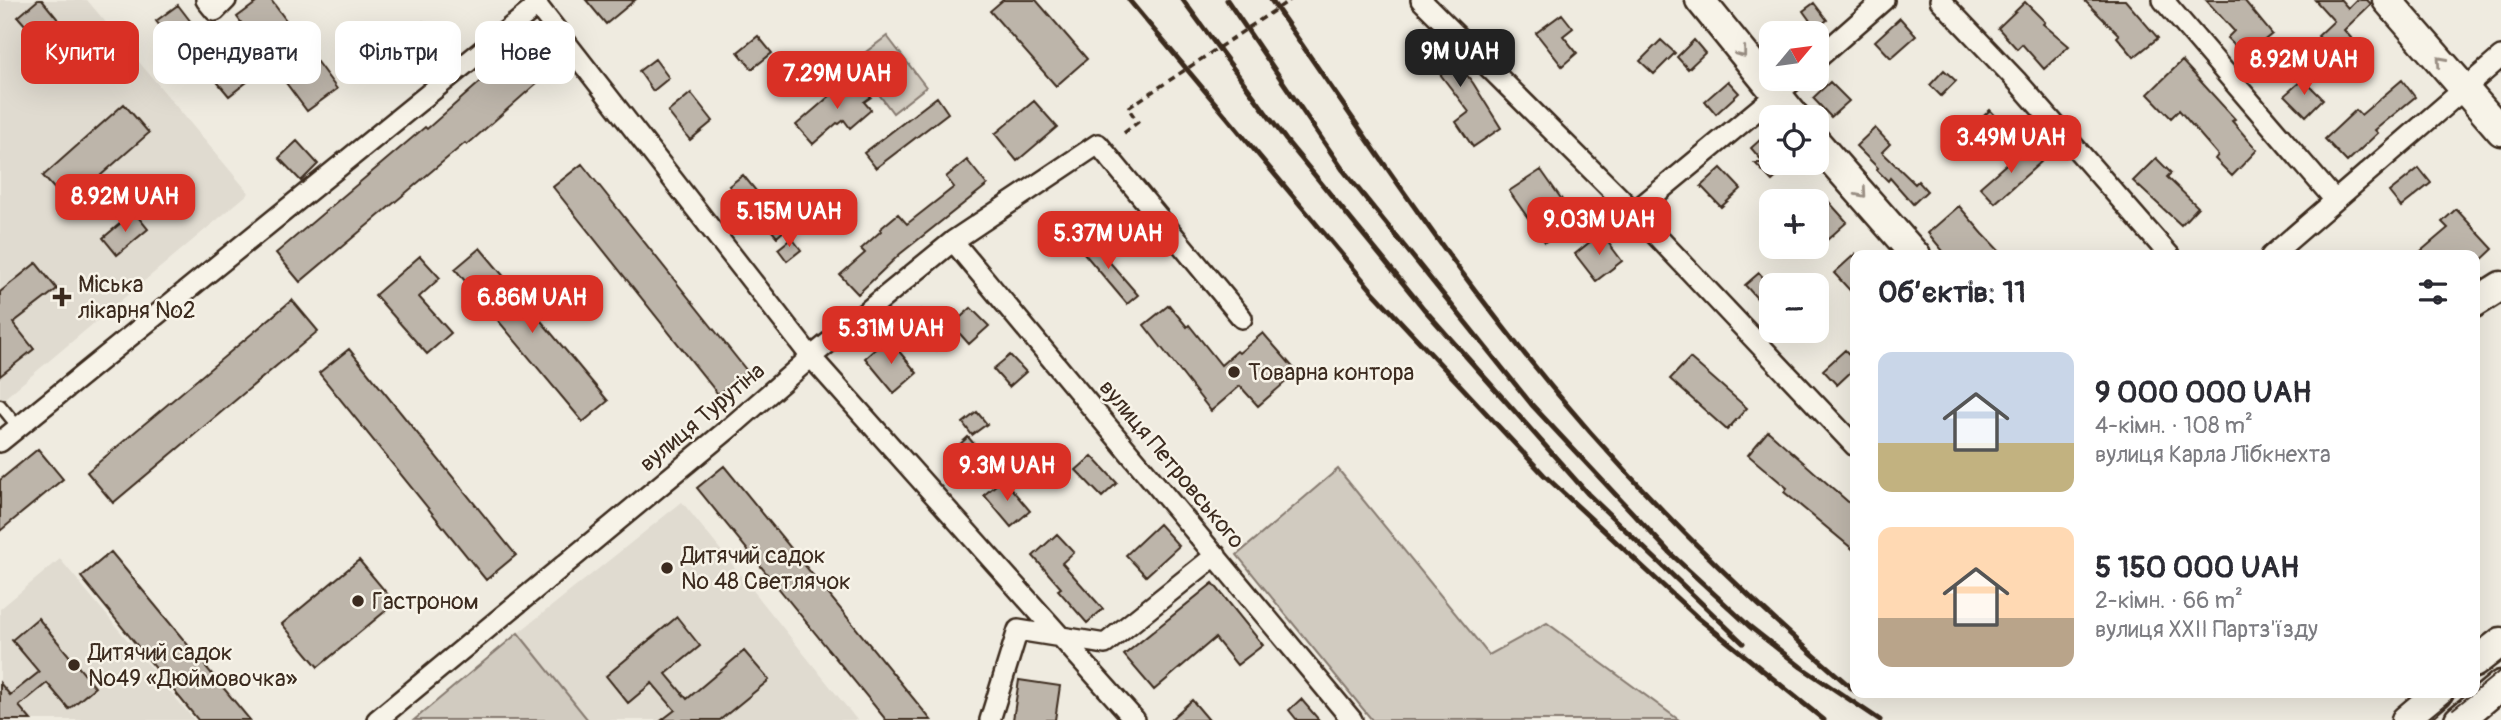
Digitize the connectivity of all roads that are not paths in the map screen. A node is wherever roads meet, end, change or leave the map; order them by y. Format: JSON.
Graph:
{"nodes":[{"id":1,"x":1421,"y":0,"type":"edge"},
{"id":2,"x":1700,"y":0,"type":"edge"},
{"id":3,"x":1884,"y":0,"type":"edge"},
{"id":4,"x":1940,"y":0,"type":"edge"},
{"id":5,"x":2163,"y":0,"type":"edge"},
{"id":6,"x":2387,"y":0,"type":"edge"},
{"id":7,"x":535,"y":3,"type":"edge"},
{"id":8,"x":1829,"y":49,"type":"edge"},
{"id":9,"x":2501,"y":57,"type":"edge"},
{"id":10,"x":1759,"y":60,"type":"edge"},
{"id":11,"x":2465,"y":88,"type":"junction"},
{"id":12,"x":1781,"y":91,"type":"edge"},
{"id":13,"x":2501,"y":131,"type":"edge"},
{"id":14,"x":1829,"y":157,"type":"edge"},
{"id":15,"x":2334,"y":199,"type":"junction"},
{"id":16,"x":1634,"y":212,"type":"junction"},
{"id":17,"x":953,"y":242,"type":"junction"},
{"id":18,"x":1911,"y":250,"type":"edge"},
{"id":19,"x":2164,"y":250,"type":"edge"},
{"id":20,"x":2278,"y":250,"type":"edge"},
{"id":21,"x":2501,"y":286,"type":"edge"},
{"id":22,"x":2480,"y":299,"type":"edge"},
{"id":23,"x":1242,"y":318,"type":"dead end"},
{"id":24,"x":811,"y":357,"type":"junction"},
{"id":25,"x":0,"y":405,"type":"edge"},
{"id":26,"x":18,"y":427,"type":"junction"},
{"id":27,"x":1850,"y":441,"type":"edge"},
{"id":28,"x":0,"y":442,"type":"edge"},
{"id":29,"x":1216,"y":555,"type":"junction"},
{"id":30,"x":1062,"y":636,"type":"junction"},
{"id":31,"x":2501,"y":642,"type":"edge"},
{"id":32,"x":2480,"y":658,"type":"edge"},
{"id":33,"x":2501,"y":685,"type":"edge"},
{"id":34,"x":2432,"y":698,"type":"edge"},
{"id":35,"x":377,"y":720,"type":"edge"},
{"id":36,"x":990,"y":720,"type":"edge"},
{"id":37,"x":1135,"y":720,"type":"edge"},
{"id":38,"x":1352,"y":720,"type":"edge"},
{"id":39,"x":2406,"y":720,"type":"edge"},
{"id":40,"x":2459,"y":720,"type":"edge"}],
"edges":[{"from":1,"to":16,"type":"street"},
{"from":2,"to":10,"type":"street","one_way":true},
{"from":3,"to":8,"type":"street"},
{"from":4,"to":19,"type":"street"},
{"from":5,"to":15,"type":"street"},
{"from":11,"to":6,"type":"street","one_way":true},
{"from":7,"to":24,"type":"street"},
{"from":7,"to":26,"type":"street"},
{"from":9,"to":11,"type":"street"},
{"from":11,"to":13,"type":"street"},
{"from":11,"to":15,"type":"street"},
{"from":12,"to":16,"type":"street"},
{"from":14,"to":18,"type":"street","one_way":true},
{"from":15,"to":20,"type":"street"},
{"from":16,"to":27,"type":"street"},
{"from":17,"to":23,"type":"street","name":"вулиця Турутіна"},
{"from":17,"to":24,"type":"street","name":"вулиця Турутіна"},
{"from":17,"to":29,"type":"street","name":"вулиця Петровського"},
{"from":21,"to":22,"type":"street"},
{"from":24,"to":30,"type":"street"},
{"from":24,"to":35,"type":"street","name":"вулиця Турутіна"},
{"from":25,"to":26,"type":"lane"},
{"from":26,"to":28,"type":"street"},
{"from":29,"to":30,"type":"street"},
{"from":29,"to":38,"type":"street","name":"вулиця Петровського"},
{"from":30,"to":36,"type":"street"},
{"from":30,"to":37,"type":"street"},
{"from":31,"to":32,"type":"street"},
{"from":33,"to":40,"type":"street"},
{"from":34,"to":39,"type":"street"}]}
